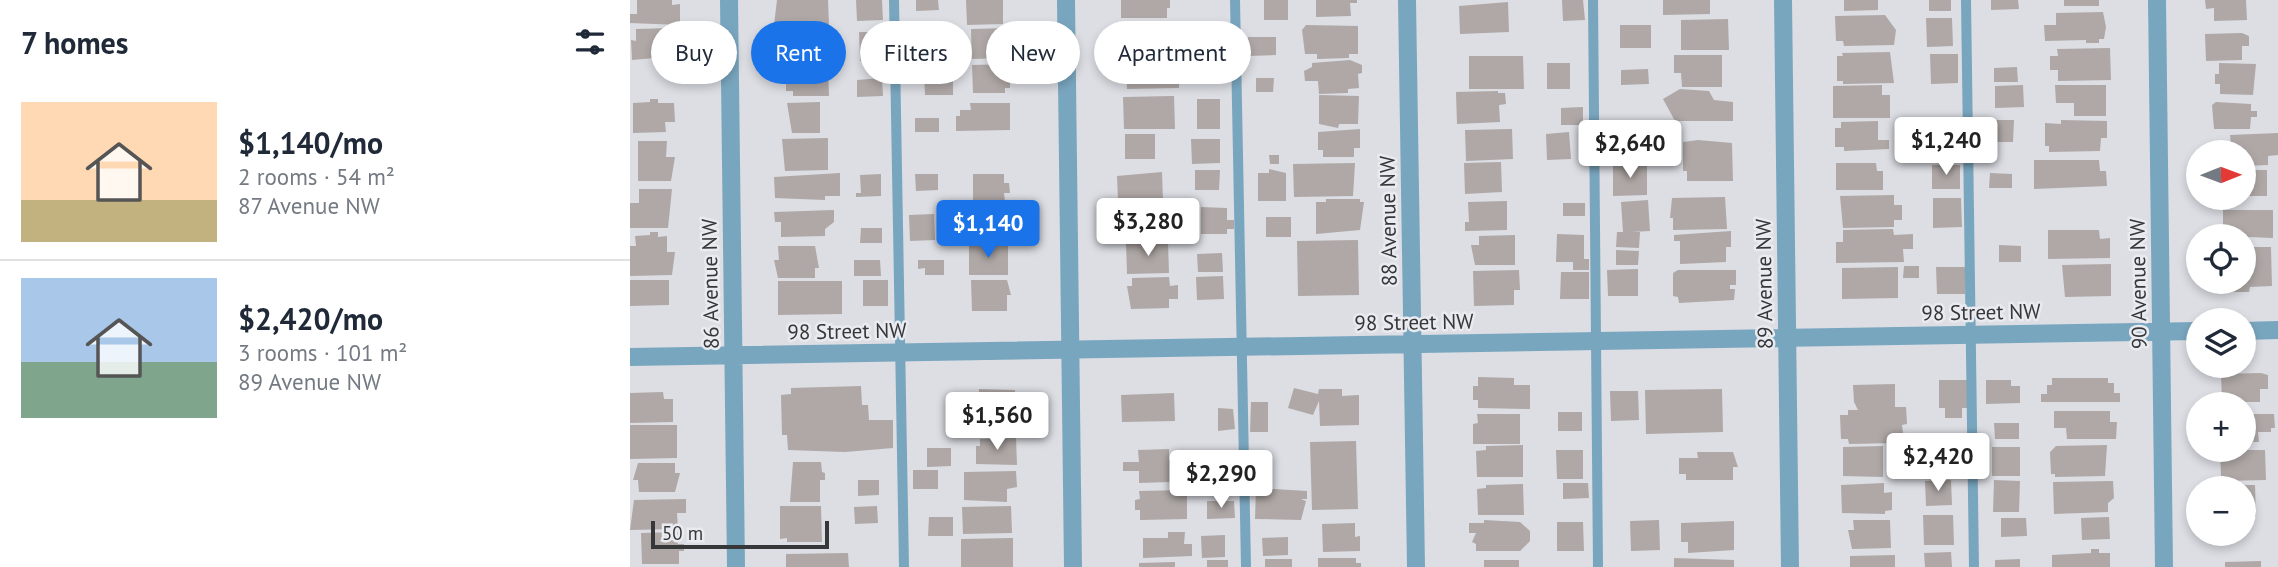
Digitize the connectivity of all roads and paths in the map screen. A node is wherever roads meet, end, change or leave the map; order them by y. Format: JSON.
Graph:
{"nodes":[{"id":1,"x":729,"y":0,"type":"edge"},
{"id":2,"x":894,"y":0,"type":"edge"},
{"id":3,"x":1066,"y":0,"type":"edge"},
{"id":4,"x":1235,"y":0,"type":"edge"},
{"id":5,"x":1407,"y":0,"type":"edge"},
{"id":6,"x":1593,"y":0,"type":"edge"},
{"id":7,"x":1783,"y":0,"type":"edge"},
{"id":8,"x":1966,"y":0,"type":"edge"},
{"id":9,"x":2157,"y":0,"type":"edge"},
{"id":10,"x":2278,"y":330,"type":"edge"},
{"id":11,"x":2186,"y":331,"type":"edge"},
{"id":12,"x":2256,"y":331,"type":"edge"},
{"id":13,"x":2161,"y":332,"type":"junction"},
{"id":14,"x":1970,"y":335,"type":"junction"},
{"id":15,"x":1787,"y":338,"type":"junction"},
{"id":16,"x":1594,"y":341,"type":"junction"},
{"id":17,"x":1412,"y":344,"type":"junction"},
{"id":18,"x":1242,"y":347,"type":"junction"},
{"id":19,"x":1070,"y":350,"type":"junction"},
{"id":20,"x":900,"y":353,"type":"junction"},
{"id":21,"x":734,"y":356,"type":"junction"},
{"id":22,"x":630,"y":357,"type":"edge"},
{"id":23,"x":736,"y":567,"type":"edge"},
{"id":24,"x":904,"y":567,"type":"edge"},
{"id":25,"x":1073,"y":567,"type":"edge"},
{"id":26,"x":1246,"y":567,"type":"edge"},
{"id":27,"x":1416,"y":567,"type":"edge"},
{"id":28,"x":1598,"y":567,"type":"edge"},
{"id":29,"x":1790,"y":567,"type":"edge"},
{"id":30,"x":1973,"y":567,"type":"edge"},
{"id":31,"x":2164,"y":567,"type":"edge"}],
"edges":[{"from":1,"to":21,"type":"street","name":"86 Avenue NW"},
{"from":2,"to":20,"type":"lane"},
{"from":3,"to":19,"type":"street"},
{"from":4,"to":18,"type":"lane"},
{"from":5,"to":17,"type":"street","name":"88 Avenue NW"},
{"from":6,"to":16,"type":"lane"},
{"from":7,"to":15,"type":"street","name":"89 Avenue NW"},
{"from":8,"to":14,"type":"lane"},
{"from":9,"to":13,"type":"street","name":"90 Avenue NW"},
{"from":10,"to":12,"type":"street"},
{"from":11,"to":13,"type":"street","name":"98 Street NW"},
{"from":13,"to":14,"type":"street","name":"98 Street NW"},
{"from":13,"to":31,"type":"street","name":"90 Avenue NW"},
{"from":14,"to":15,"type":"street","name":"98 Street NW"},
{"from":14,"to":30,"type":"lane"},
{"from":15,"to":16,"type":"street","name":"98 Street NW"},
{"from":15,"to":29,"type":"street","name":"89 Avenue NW"},
{"from":16,"to":17,"type":"street","name":"98 Street NW"},
{"from":16,"to":28,"type":"lane"},
{"from":17,"to":18,"type":"street","name":"98 Street NW"},
{"from":17,"to":27,"type":"street","name":"88 Avenue NW"},
{"from":18,"to":19,"type":"street","name":"98 Street NW"},
{"from":18,"to":26,"type":"lane"},
{"from":19,"to":20,"type":"street","name":"98 Street NW"},
{"from":19,"to":25,"type":"street"},
{"from":20,"to":21,"type":"street","name":"98 Street NW"},
{"from":20,"to":24,"type":"lane"},
{"from":21,"to":22,"type":"street","name":"98 Street NW"},
{"from":21,"to":23,"type":"street","name":"86 Avenue NW"}]}
